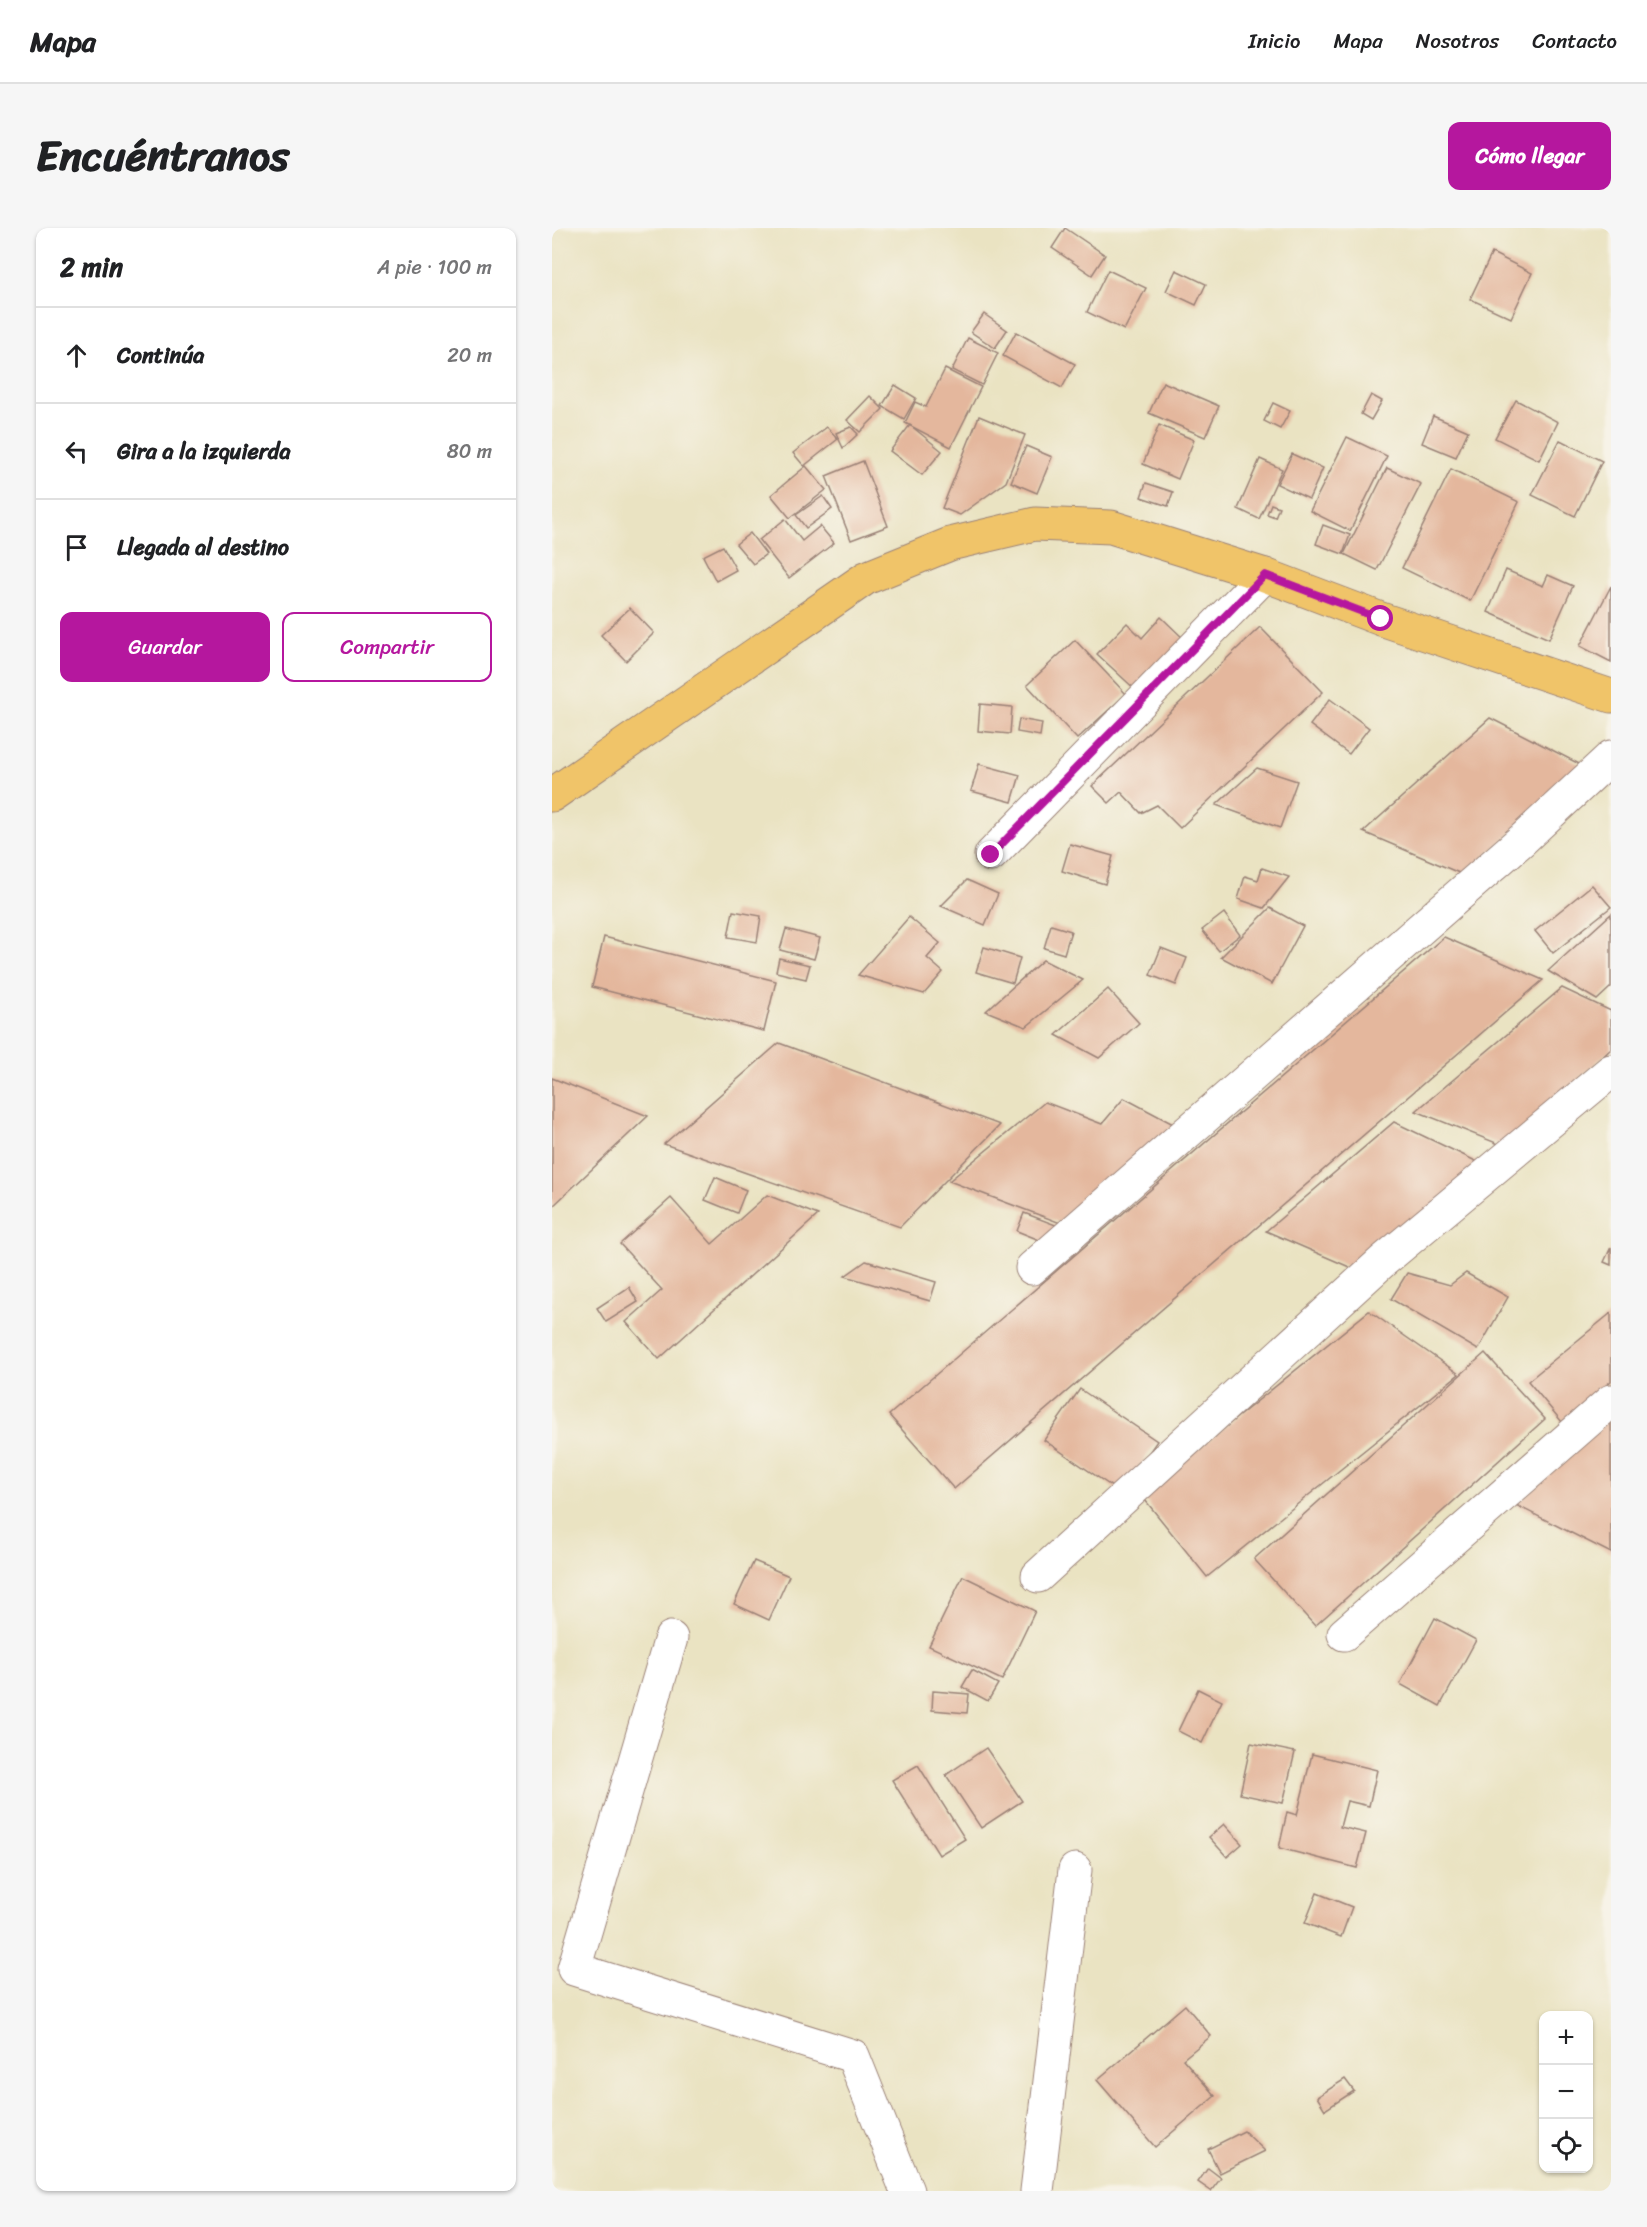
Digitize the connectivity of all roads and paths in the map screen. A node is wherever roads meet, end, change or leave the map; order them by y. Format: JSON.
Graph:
{"nodes":[{"id":1,"x":1265,"y":575,"type":"junction"},
{"id":2,"x":1611,"y":696,"type":"edge"},
{"id":3,"x":1611,"y":757,"type":"edge"},
{"id":4,"x":552,"y":795,"type":"edge"},
{"id":5,"x":991,"y":855,"type":"dead end"},
{"id":6,"x":1611,"y":1071,"type":"edge"},
{"id":7,"x":1032,"y":1268,"type":"dead end"},
{"id":8,"x":1611,"y":1401,"type":"edge"},
{"id":9,"x":1038,"y":1576,"type":"dead end"},
{"id":10,"x":1344,"y":1634,"type":"dead end"},
{"id":11,"x":670,"y":1638,"type":"dead end"},
{"id":12,"x":1075,"y":1870,"type":"dead end"},
{"id":13,"x":908,"y":2191,"type":"edge"},
{"id":14,"x":1037,"y":2191,"type":"edge"}],
"edges":[{"from":1,"to":2,"type":"main road"},
{"from":1,"to":4,"type":"main road"},
{"from":1,"to":5,"type":"street"},
{"from":3,"to":7,"type":"street"},
{"from":6,"to":9,"type":"street"},
{"from":8,"to":10,"type":"street"},
{"from":11,"to":13,"type":"street"},
{"from":12,"to":14,"type":"street"}]}
